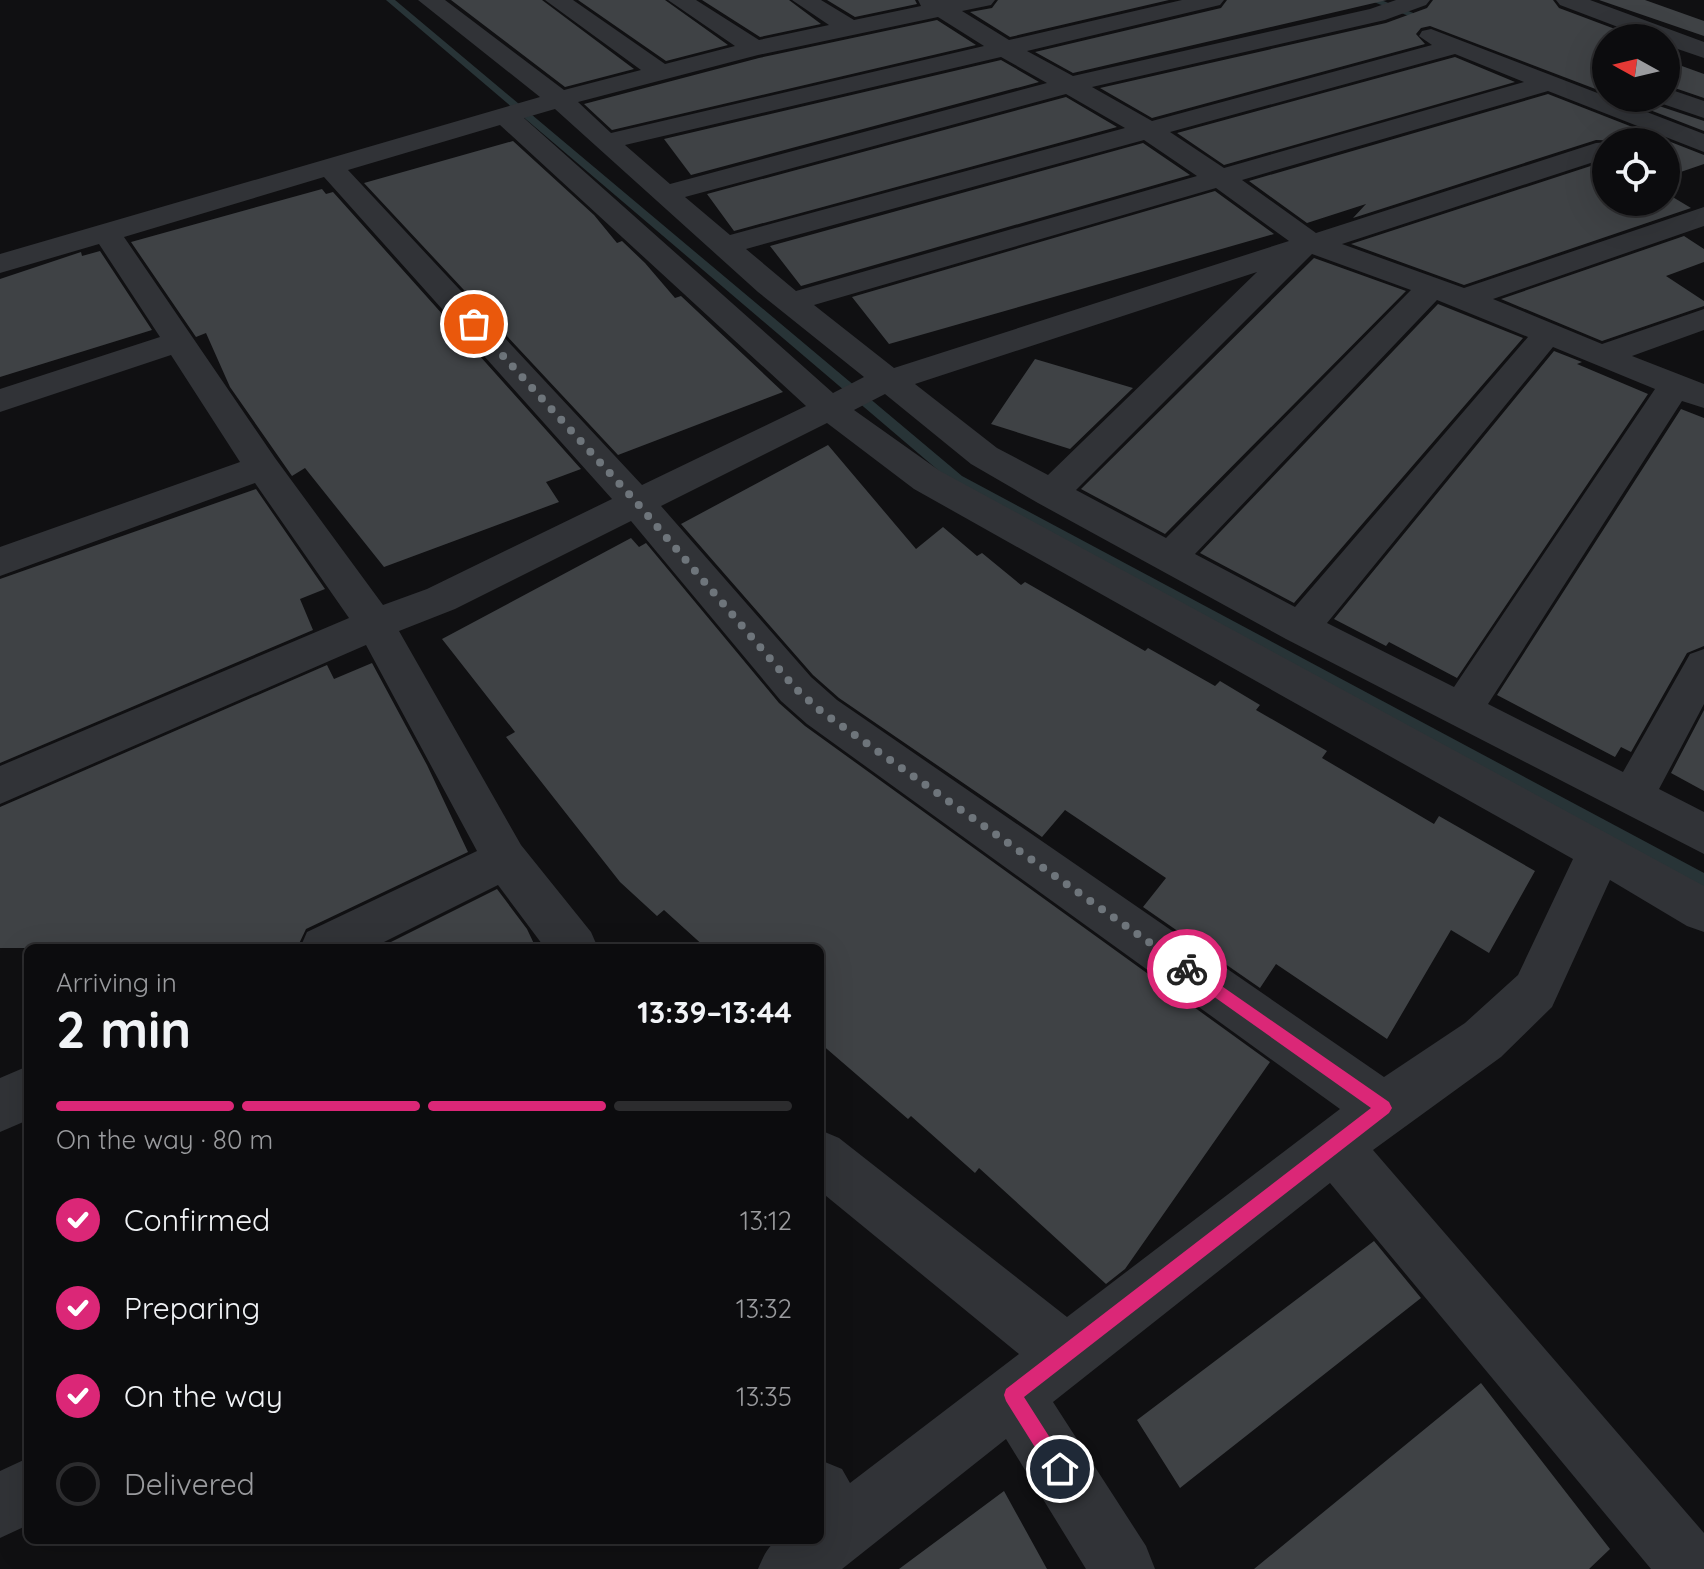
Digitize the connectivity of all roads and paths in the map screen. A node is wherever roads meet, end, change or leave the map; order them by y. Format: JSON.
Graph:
{"nodes":[{"id":1,"x":557,"y":0,"type":"edge"},
{"id":2,"x":680,"y":0,"type":"edge"},
{"id":3,"x":804,"y":0,"type":"edge"},
{"id":4,"x":983,"y":0,"type":"edge"},
{"id":5,"x":1212,"y":0,"type":"edge"},
{"id":6,"x":1338,"y":0,"type":"edge"},
{"id":7,"x":1568,"y":0,"type":"edge"},
{"id":8,"x":444,"y":2,"type":"edge"},
{"id":9,"x":935,"y":5,"type":"edge"},
{"id":10,"x":1401,"y":7,"type":"edge"},
{"id":11,"x":1442,"y":14,"type":"dead end"},
{"id":12,"x":852,"y":29,"type":"junction"},
{"id":13,"x":1456,"y":46,"type":"junction"},
{"id":14,"x":755,"y":48,"type":"junction"},
{"id":15,"x":1006,"y":49,"type":"junction"},
{"id":16,"x":1704,"y":51,"type":"edge"},
{"id":17,"x":660,"y":72,"type":"junction"},
{"id":18,"x":1548,"y":83,"type":"junction"},
{"id":19,"x":1069,"y":85,"type":"junction"},
{"id":20,"x":552,"y":102,"type":"junction"},
{"id":21,"x":509,"y":115,"type":"junction"},
{"id":22,"x":1693,"y":125,"type":"edge"},
{"id":23,"x":1148,"y":130,"type":"junction"},
{"id":24,"x":605,"y":142,"type":"junction"},
{"id":25,"x":1592,"y":153,"type":"edge"},
{"id":26,"x":331,"y":168,"type":"junction"},
{"id":27,"x":1222,"y":179,"type":"junction"},
{"id":28,"x":664,"y":194,"type":"junction"},
{"id":29,"x":1704,"y":216,"type":"edge"},
{"id":30,"x":106,"y":232,"type":"junction"},
{"id":31,"x":1304,"y":245,"type":"junction"},
{"id":32,"x":724,"y":246,"type":"junction"},
{"id":33,"x":0,"y":264,"type":"edge"},
{"id":34,"x":1448,"y":293,"type":"junction"},
{"id":35,"x":792,"y":302,"type":"junction"},
{"id":36,"x":1704,"y":319,"type":"edge"},
{"id":37,"x":1548,"y":333,"type":"junction"},
{"id":38,"x":181,"y":341,"type":"junction"},
{"id":39,"x":1602,"y":355,"type":"junction"},
{"id":40,"x":1690,"y":391,"type":"edge"},
{"id":41,"x":860,"y":394,"type":"junction"},
{"id":42,"x":0,"y":401,"type":"edge"},
{"id":43,"x":262,"y":467,"type":"junction"},
{"id":44,"x":1051,"y":494,"type":"junction"},
{"id":45,"x":637,"y":503,"type":"junction"},
{"id":46,"x":1170,"y":557,"type":"junction"},
{"id":47,"x":0,"y":562,"type":"edge"},
{"id":48,"x":375,"y":624,"type":"junction"},
{"id":49,"x":1300,"y":628,"type":"junction"},
{"id":50,"x":1704,"y":665,"type":"edge"},
{"id":51,"x":1461,"y":711,"type":"junction"},
{"id":52,"x":0,"y":786,"type":"edge"},
{"id":53,"x":1633,"y":795,"type":"junction"},
{"id":54,"x":1704,"y":834,"type":"edge"},
{"id":55,"x":1600,"y":851,"type":"junction"},
{"id":56,"x":505,"y":859,"type":"junction"},
{"id":57,"x":1704,"y":911,"type":"edge"},
{"id":58,"x":332,"y":944,"type":"edge"},
{"id":59,"x":571,"y":944,"type":"edge"},
{"id":60,"x":24,"y":1094,"type":"edge"},
{"id":61,"x":0,"y":1106,"type":"edge"},
{"id":62,"x":1384,"y":1108,"type":"junction"},
{"id":63,"x":1334,"y":1146,"type":"junction"},
{"id":64,"x":824,"y":1160,"type":"edge"},
{"id":65,"x":1065,"y":1353,"type":"junction"},
{"id":66,"x":1013,"y":1395,"type":"junction"},
{"id":67,"x":24,"y":1492,"type":"edge"},
{"id":68,"x":0,"y":1507,"type":"edge"},
{"id":69,"x":830,"y":1511,"type":"edge"},
{"id":70,"x":807,"y":1544,"type":"edge"},
{"id":71,"x":790,"y":1569,"type":"edge"},
{"id":72,"x":1123,"y":1569,"type":"edge"},
{"id":73,"x":1693,"y":1569,"type":"edge"}],
"edges":[{"from":1,"to":17,"type":"street"},
{"from":2,"to":14,"type":"street"},
{"from":3,"to":12,"type":"street"},
{"from":4,"to":9,"type":"street"},
{"from":5,"to":15,"type":"street"},
{"from":6,"to":10,"type":"street"},
{"from":7,"to":16,"type":"street"},
{"from":8,"to":20,"type":"street"},
{"from":9,"to":12,"type":"street"},
{"from":9,"to":15,"type":"street"},
{"from":10,"to":11,"type":"street"},
{"from":10,"to":13,"type":"street"},
{"from":10,"to":19,"type":"street"},
{"from":12,"to":14,"type":"street"},
{"from":13,"to":18,"type":"street"},
{"from":13,"to":23,"type":"street"},
{"from":14,"to":17,"type":"street"},
{"from":15,"to":19,"type":"street"},
{"from":15,"to":24,"type":"street"},
{"from":17,"to":20,"type":"street"},
{"from":18,"to":22,"type":"street"},
{"from":18,"to":27,"type":"street"},
{"from":19,"to":23,"type":"street"},
{"from":19,"to":28,"type":"street"},
{"from":20,"to":21,"type":"street"},
{"from":20,"to":24,"type":"street"},
{"from":21,"to":26,"type":"street"},
{"from":21,"to":41,"type":"street"},
{"from":23,"to":27,"type":"street"},
{"from":23,"to":32,"type":"street"},
{"from":24,"to":28,"type":"street"},
{"from":25,"to":31,"type":"street"},
{"from":26,"to":30,"type":"street"},
{"from":26,"to":45,"type":"street"},
{"from":27,"to":31,"type":"street"},
{"from":27,"to":35,"type":"street"},
{"from":28,"to":32,"type":"street"},
{"from":29,"to":34,"type":"street"},
{"from":30,"to":33,"type":"street"},
{"from":30,"to":38,"type":"street"},
{"from":31,"to":34,"type":"street"},
{"from":31,"to":41,"type":"street"},
{"from":31,"to":44,"type":"street"},
{"from":32,"to":35,"type":"street"},
{"from":34,"to":37,"type":"street"},
{"from":34,"to":46,"type":"street"},
{"from":35,"to":41,"type":"street"},
{"from":36,"to":39,"type":"street"},
{"from":37,"to":39,"type":"street"},
{"from":37,"to":49,"type":"street"},
{"from":38,"to":42,"type":"street"},
{"from":38,"to":43,"type":"street"},
{"from":39,"to":40,"type":"street"},
{"from":40,"to":51,"type":"street"},
{"from":41,"to":44,"type":"street"},
{"from":41,"to":45,"type":"street"},
{"from":41,"to":55,"type":"street"},
{"from":43,"to":47,"type":"street"},
{"from":43,"to":48,"type":"street"},
{"from":44,"to":46,"type":"street"},
{"from":45,"to":48,"type":"street"},
{"from":45,"to":62,"type":"street"},
{"from":46,"to":49,"type":"street"},
{"from":48,"to":52,"type":"street"},
{"from":48,"to":56,"type":"street"},
{"from":49,"to":51,"type":"street"},
{"from":50,"to":53,"type":"street"},
{"from":51,"to":53,"type":"street"},
{"from":53,"to":54,"type":"street"},
{"from":55,"to":57,"type":"street"},
{"from":55,"to":62,"type":"street"},
{"from":56,"to":58,"type":"street"},
{"from":56,"to":59,"type":"street"},
{"from":60,"to":61,"type":"street"},
{"from":62,"to":63,"type":"street"},
{"from":63,"to":65,"type":"street"},
{"from":63,"to":73,"type":"street"},
{"from":64,"to":65,"type":"street"},
{"from":65,"to":66,"type":"street"},
{"from":66,"to":69,"type":"street"},
{"from":66,"to":72,"type":"street"},
{"from":67,"to":68,"type":"street"},
{"from":70,"to":71,"type":"street"}]}
